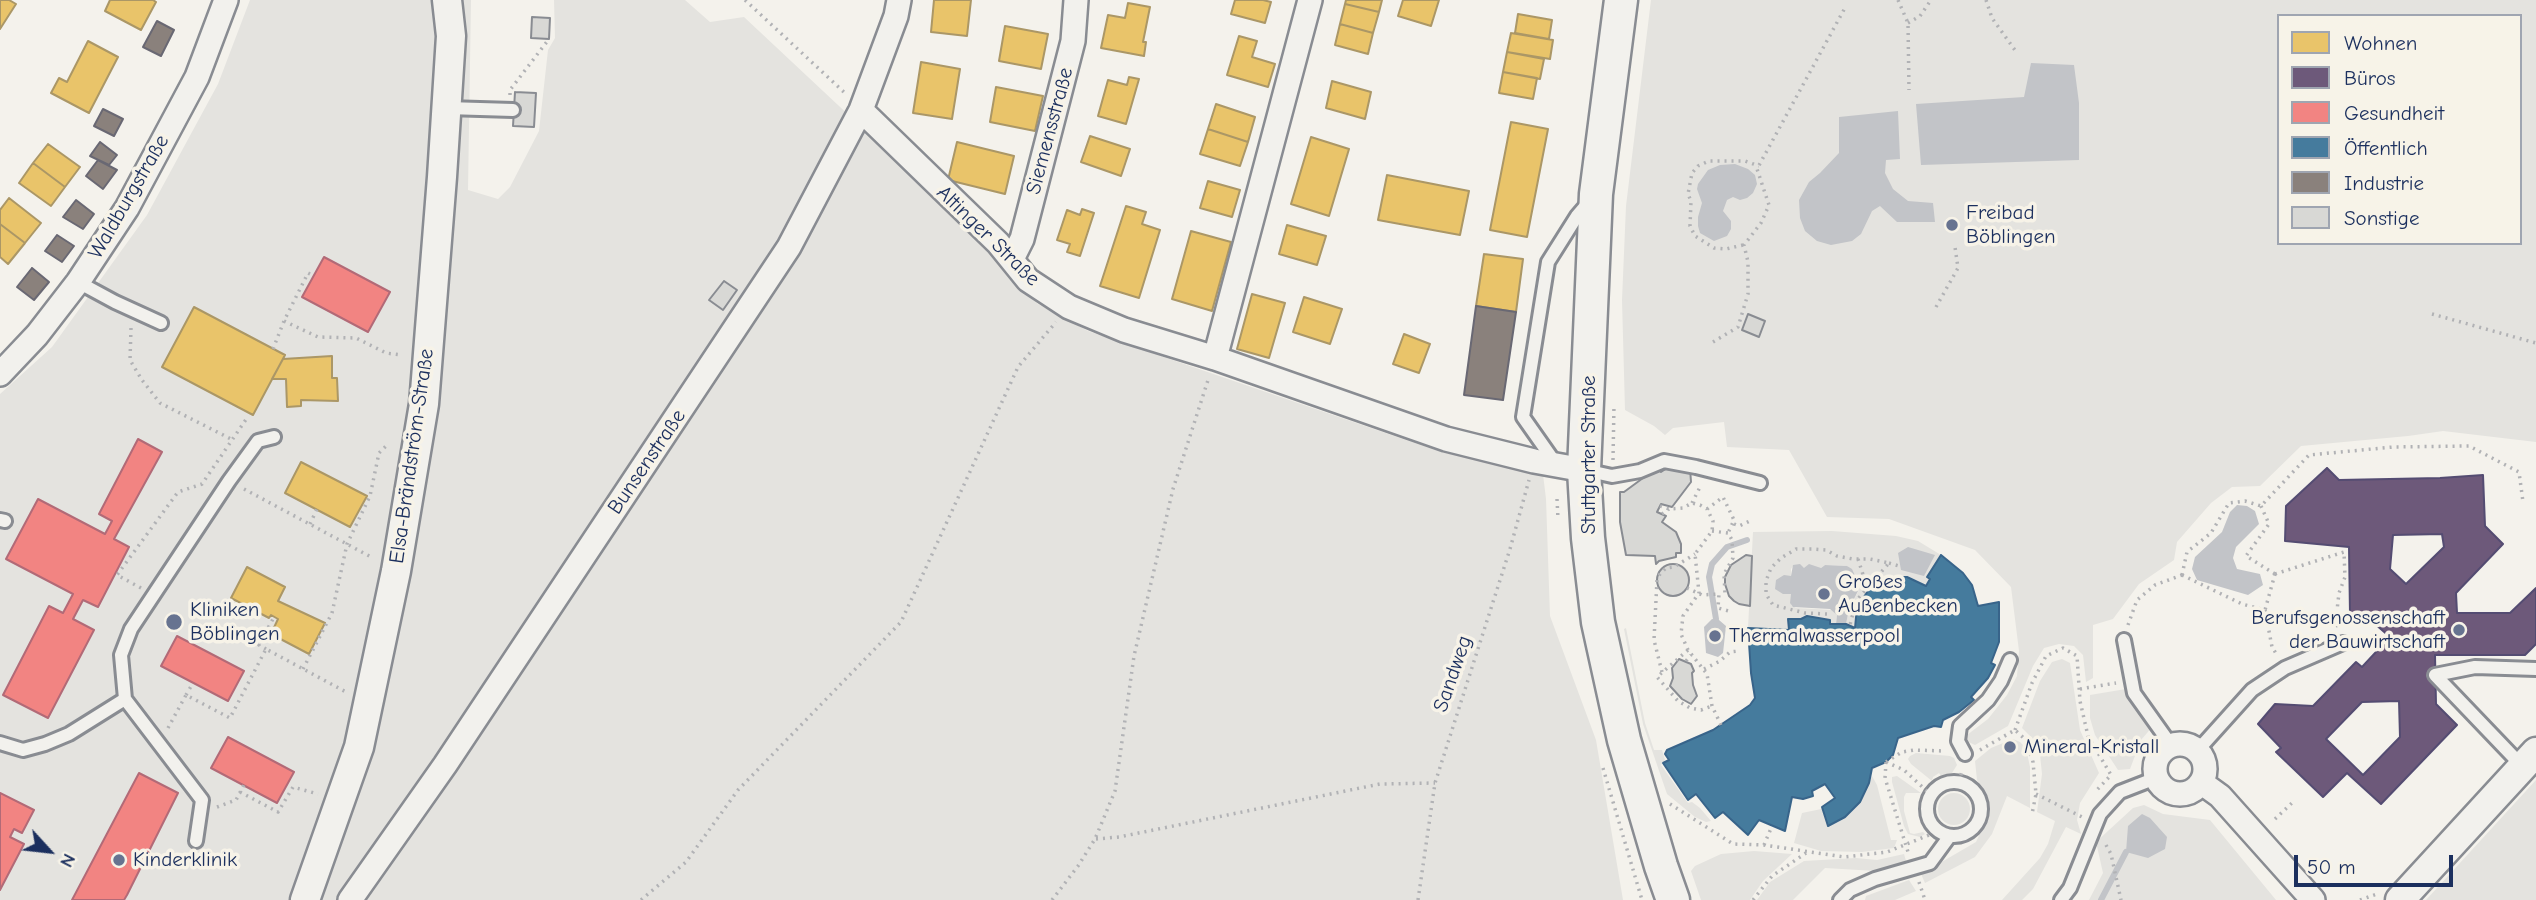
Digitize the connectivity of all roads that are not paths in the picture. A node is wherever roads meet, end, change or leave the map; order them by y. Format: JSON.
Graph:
{"nodes":[{"id":1,"x":226,"y":0,"type":"edge"},
{"id":2,"x":447,"y":0,"type":"edge"},
{"id":3,"x":899,"y":0,"type":"edge"},
{"id":4,"x":1076,"y":0,"type":"edge"},
{"id":5,"x":1310,"y":0,"type":"edge"},
{"id":6,"x":1621,"y":0,"type":"edge"},
{"id":7,"x":858,"y":106,"type":"junction"},
{"id":8,"x":446,"y":108,"type":"junction"},
{"id":9,"x":512,"y":110,"type":"road end"},
{"id":10,"x":1596,"y":194,"type":"junction"},
{"id":11,"x":1012,"y":259,"type":"junction"},
{"id":12,"x":78,"y":282,"type":"junction"},
{"id":13,"x":161,"y":323,"type":"dead end"},
{"id":14,"x":1215,"y":358,"type":"junction"},
{"id":15,"x":0,"y":374,"type":"edge"},
{"id":16,"x":274,"y":437,"type":"dead end"},
{"id":17,"x":1572,"y":468,"type":"junction"},
{"id":18,"x":1760,"y":483,"type":"dead end"},
{"id":19,"x":2124,"y":640,"type":"road end"},
{"id":20,"x":2343,"y":643,"type":"road end"},
{"id":21,"x":2010,"y":660,"type":"dead end"},
{"id":22,"x":2536,"y":668,"type":"edge"},
{"id":23,"x":125,"y":699,"type":"junction"},
{"id":24,"x":0,"y":743,"type":"edge"},
{"id":25,"x":2171,"y":745,"type":"junction"},
{"id":26,"x":2198,"y":750,"type":"junction"},
{"id":27,"x":1965,"y":754,"type":"road end"},
{"id":28,"x":2529,"y":760,"type":"edge"},
{"id":29,"x":2156,"y":778,"type":"junction"},
{"id":30,"x":2202,"y":783,"type":"junction"},
{"id":31,"x":1944,"y":834,"type":"junction"},
{"id":32,"x":196,"y":841,"type":"dead end"},
{"id":33,"x":355,"y":898,"type":"edge"},
{"id":34,"x":305,"y":900,"type":"edge"},
{"id":35,"x":1673,"y":900,"type":"edge"},
{"id":36,"x":1840,"y":900,"type":"edge"},
{"id":37,"x":2060,"y":900,"type":"edge"},
{"id":38,"x":2313,"y":900,"type":"edge"},
{"id":39,"x":2400,"y":900,"type":"edge"}],
"edges":[{"from":1,"to":12,"type":"street","name":"Waldburgstraße"},
{"from":2,"to":8,"type":"street","name":"Elsa-Brändström-Straße"},
{"from":3,"to":7,"type":"street","name":"Bunsenstraße"},
{"from":4,"to":11,"type":"street","name":"Siemensstraße"},
{"from":5,"to":14,"type":"street"},
{"from":6,"to":10,"type":"main road","name":"Stuttgarter Straße"},
{"from":7,"to":11,"type":"street","name":"Altinger Straße"},
{"from":7,"to":33,"type":"street","name":"Bunsenstraße"},
{"from":8,"to":9,"type":"lane"},
{"from":8,"to":34,"type":"street","name":"Elsa-Brändström-Straße"},
{"from":10,"to":17,"type":"main road","name":"Stuttgarter Straße"},
{"from":10,"to":17,"type":"lane"},
{"from":11,"to":14,"type":"street","name":"Altinger Straße"},
{"from":12,"to":13,"type":"lane"},
{"from":12,"to":15,"type":"street","name":"Waldburgstraße"},
{"from":14,"to":17,"type":"street","name":"Altinger Straße"},
{"from":16,"to":23,"type":"lane"},
{"from":17,"to":18,"type":"lane"},
{"from":17,"to":35,"type":"main road","name":"Stuttgarter Straße"},
{"from":19,"to":25,"type":"lane"},
{"from":20,"to":26,"type":"lane"},
{"from":21,"to":27,"type":"lane"},
{"from":22,"to":28,"type":"lane"},
{"from":23,"to":24,"type":"lane"},
{"from":23,"to":32,"type":"lane"},
{"from":25,"to":26,"type":"street"},
{"from":25,"to":29,"type":"street"},
{"from":26,"to":30,"type":"street"},
{"from":28,"to":39,"type":"street"},
{"from":29,"to":30,"type":"street"},
{"from":29,"to":37,"type":"lane"},
{"from":30,"to":38,"type":"street"},
{"from":31,"to":31,"type":"lane"},
{"from":31,"to":36,"type":"lane"}]}
